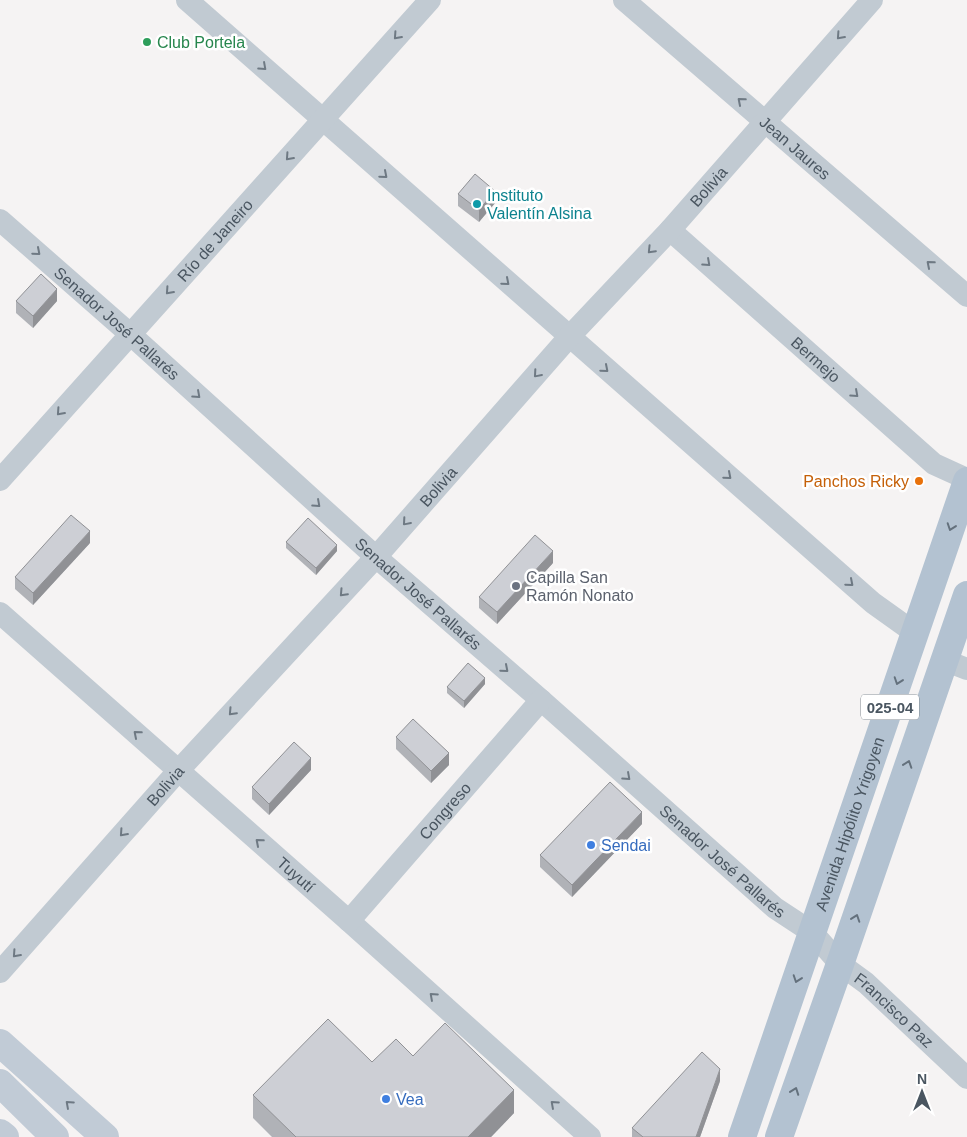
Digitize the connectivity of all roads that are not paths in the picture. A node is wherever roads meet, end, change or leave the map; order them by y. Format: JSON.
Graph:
{"nodes":[{"id":1,"x":187,"y":0,"type":"edge"},
{"id":2,"x":430,"y":0,"type":"edge"},
{"id":3,"x":624,"y":0,"type":"edge"},
{"id":4,"x":872,"y":0,"type":"edge"},
{"id":5,"x":322,"y":120,"type":"junction"},
{"id":6,"x":765,"y":121,"type":"junction"},
{"id":7,"x":0,"y":220,"type":"edge"},
{"id":8,"x":670,"y":230,"type":"junction"},
{"id":9,"x":967,"y":296,"type":"edge"},
{"id":10,"x":130,"y":334,"type":"junction"},
{"id":11,"x":569,"y":337,"type":"junction"},
{"id":12,"x":0,"y":480,"type":"edge"},
{"id":13,"x":967,"y":480,"type":"edge"},
{"id":14,"x":376,"y":557,"type":"junction"},
{"id":15,"x":967,"y":595,"type":"edge"},
{"id":16,"x":0,"y":613,"type":"edge"},
{"id":17,"x":915,"y":633,"type":"junction"},
{"id":18,"x":956,"y":665,"type":"edge"},
{"id":19,"x":541,"y":700,"type":"junction"},
{"id":20,"x":178,"y":771,"type":"junction"},
{"id":21,"x":349,"y":921,"type":"junction"},
{"id":22,"x":813,"y":933,"type":"junction"},
{"id":23,"x":840,"y":964,"type":"junction"},
{"id":24,"x":0,"y":972,"type":"edge"},
{"id":25,"x":0,"y":1042,"type":"edge"},
{"id":26,"x":967,"y":1078,"type":"edge"},
{"id":27,"x":0,"y":1083,"type":"edge"},
{"id":28,"x":0,"y":1088,"type":"edge"},
{"id":29,"x":22,"y":1106,"type":"junction"},
{"id":30,"x":0,"y":1132,"type":"edge"},
{"id":31,"x":5,"y":1137,"type":"edge"},
{"id":32,"x":55,"y":1137,"type":"edge"},
{"id":33,"x":105,"y":1137,"type":"edge"},
{"id":34,"x":590,"y":1137,"type":"edge"},
{"id":35,"x":742,"y":1137,"type":"edge"},
{"id":36,"x":779,"y":1137,"type":"edge"}],
"edges":[{"from":1,"to":5,"type":"street","one_way":true},
{"from":2,"to":5,"type":"street","name":"Río de Janeiro","one_way":true},
{"from":6,"to":3,"type":"street","name":"Jean Jaures","one_way":true},
{"from":4,"to":6,"type":"street","name":"Bolivia","one_way":true},
{"from":5,"to":10,"type":"street","name":"Río de Janeiro","one_way":true},
{"from":5,"to":11,"type":"street","one_way":true},
{"from":6,"to":8,"type":"street","name":"Bolivia"},
{"from":9,"to":6,"type":"street","name":"Jean Jaures","one_way":true},
{"from":7,"to":10,"type":"street","name":"Senador José Pallarés","one_way":true},
{"from":8,"to":11,"type":"street","name":"Bolivia","one_way":true},
{"from":8,"to":13,"type":"street","name":"Bermejo","one_way":true},
{"from":10,"to":12,"type":"street","name":"Río de Janeiro","one_way":true},
{"from":10,"to":14,"type":"street","name":"Senador José Pallarés","one_way":true},
{"from":11,"to":14,"type":"street","name":"Bolivia","one_way":true},
{"from":11,"to":17,"type":"street","one_way":true},
{"from":13,"to":17,"type":"main road","name":"Avenida Hipólito Yrigoyen","number":"025-04","one_way":true},
{"from":14,"to":19,"type":"street","name":"Senador José Pallarés","one_way":true},
{"from":14,"to":20,"type":"street","name":"Bolivia","one_way":true},
{"from":15,"to":18,"type":"main road","number":"025-04"},
{"from":20,"to":16,"type":"street","name":"Tuyutí","one_way":true},
{"from":17,"to":22,"type":"main road","name":"Avenida Hipólito Yrigoyen","number":"025-04","one_way":true},
{"from":23,"to":18,"type":"main road","number":"025-04","one_way":true},
{"from":19,"to":21,"type":"street","name":"Congreso"},
{"from":19,"to":22,"type":"street","name":"Senador José Pallarés","one_way":true},
{"from":21,"to":20,"type":"street","name":"Tuyutí","one_way":true},
{"from":20,"to":24,"type":"street","name":"Bolivia","one_way":true},
{"from":34,"to":21,"type":"street","name":"Tuyutí","one_way":true},
{"from":22,"to":23,"type":"street","name":"Senador José Pallarés"},
{"from":22,"to":35,"type":"main road","name":"Avenida Hipólito Yrigoyen","number":"025-04","one_way":true},
{"from":23,"to":26,"type":"street","name":"Francisco Paz"},
{"from":36,"to":23,"type":"main road","number":"025-04","one_way":true},
{"from":33,"to":25,"type":"main road","one_way":true},
{"from":27,"to":29,"type":"main road"},
{"from":28,"to":29,"type":"main road"},
{"from":29,"to":32,"type":"main road"},
{"from":30,"to":31,"type":"main road"}]}
